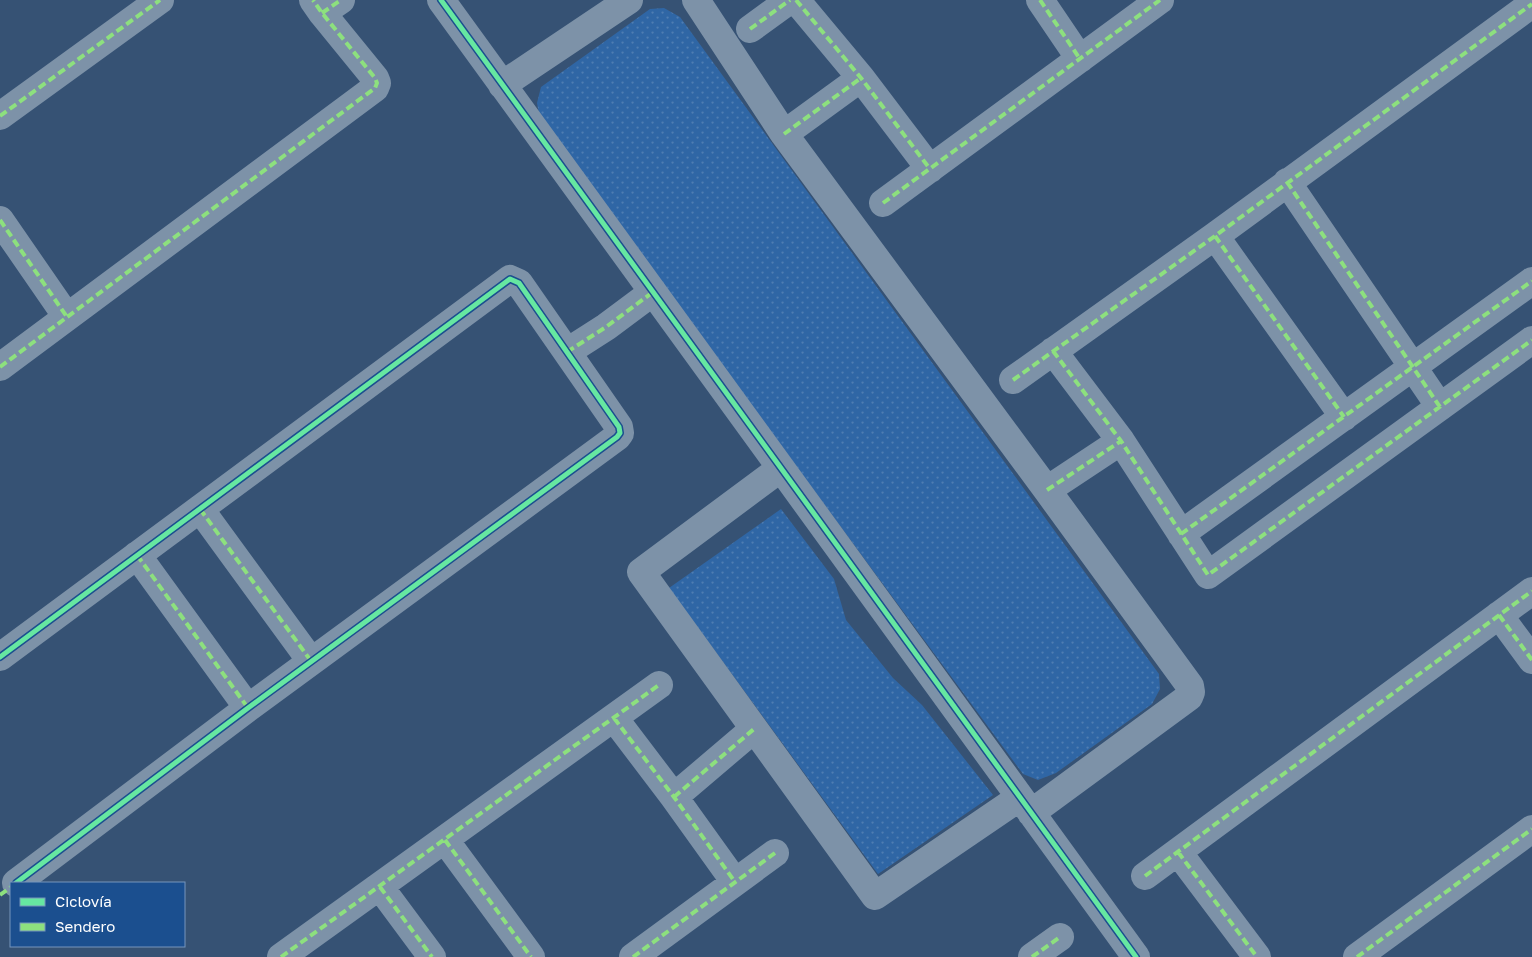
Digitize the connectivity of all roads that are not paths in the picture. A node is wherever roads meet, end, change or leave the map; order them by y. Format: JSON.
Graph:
{"nodes":[{"id":1,"x":160,"y":0,"type":"edge"},
{"id":2,"x":441,"y":0,"type":"edge"},
{"id":3,"x":629,"y":0,"type":"edge"},
{"id":4,"x":696,"y":0,"type":"edge"},
{"id":5,"x":790,"y":0,"type":"edge"},
{"id":6,"x":796,"y":0,"type":"edge"},
{"id":7,"x":1040,"y":0,"type":"edge"},
{"id":8,"x":1155,"y":1,"type":"edge"},
{"id":9,"x":325,"y":4,"type":"edge"},
{"id":10,"x":1532,"y":4,"type":"edge"},
{"id":11,"x":750,"y":29,"type":"dead end"},
{"id":12,"x":1080,"y":59,"type":"junction"},
{"id":13,"x":861,"y":78,"type":"junction"},
{"id":14,"x":502,"y":84,"type":"junction"},
{"id":15,"x":0,"y":116,"type":"edge"},
{"id":16,"x":784,"y":134,"type":"junction"},
{"id":17,"x":930,"y":169,"type":"junction"},
{"id":18,"x":1287,"y":182,"type":"junction"},
{"id":19,"x":883,"y":203,"type":"dead end"},
{"id":20,"x":0,"y":220,"type":"edge"},
{"id":21,"x":1215,"y":236,"type":"junction"},
{"id":22,"x":1532,"y":281,"type":"edge"},
{"id":23,"x":653,"y":292,"type":"junction"},
{"id":24,"x":67,"y":317,"type":"junction"},
{"id":25,"x":1532,"y":340,"type":"edge"},
{"id":26,"x":1053,"y":351,"type":"junction"},
{"id":27,"x":567,"y":352,"type":"junction"},
{"id":28,"x":1,"y":363,"type":"edge"},
{"id":29,"x":1413,"y":367,"type":"junction"},
{"id":30,"x":1013,"y":380,"type":"dead end"},
{"id":31,"x":1440,"y":407,"type":"junction"},
{"id":32,"x":1344,"y":417,"type":"junction"},
{"id":33,"x":1121,"y":441,"type":"junction"},
{"id":34,"x":781,"y":468,"type":"junction"},
{"id":35,"x":1047,"y":490,"type":"junction"},
{"id":36,"x":200,"y":509,"type":"junction"},
{"id":37,"x":1181,"y":534,"type":"junction"},
{"id":38,"x":137,"y":555,"type":"junction"},
{"id":39,"x":1532,"y":591,"type":"edge"},
{"id":40,"x":1499,"y":615,"type":"junction"},
{"id":41,"x":0,"y":657,"type":"edge"},
{"id":42,"x":1532,"y":660,"type":"edge"},
{"id":43,"x":311,"y":661,"type":"junction"},
{"id":44,"x":659,"y":686,"type":"dead end"},
{"id":45,"x":248,"y":708,"type":"junction"},
{"id":46,"x":614,"y":718,"type":"junction"},
{"id":47,"x":754,"y":729,"type":"junction"},
{"id":48,"x":674,"y":797,"type":"junction"},
{"id":49,"x":1025,"y":805,"type":"junction"},
{"id":50,"x":1532,"y":829,"type":"edge"},
{"id":51,"x":445,"y":840,"type":"junction"},
{"id":52,"x":1178,"y":852,"type":"junction"},
{"id":53,"x":775,"y":853,"type":"dead end"},
{"id":54,"x":1145,"y":876,"type":"dead end"},
{"id":55,"x":17,"y":882,"type":"edge"},
{"id":56,"x":735,"y":882,"type":"junction"},
{"id":57,"x":10,"y":887,"type":"edge"},
{"id":58,"x":380,"y":887,"type":"junction"},
{"id":59,"x":0,"y":895,"type":"edge"},
{"id":60,"x":1060,"y":936,"type":"dead end"},
{"id":61,"x":282,"y":957,"type":"edge"},
{"id":62,"x":432,"y":957,"type":"edge"},
{"id":63,"x":530,"y":957,"type":"edge"},
{"id":64,"x":633,"y":957,"type":"edge"},
{"id":65,"x":1032,"y":957,"type":"edge"},
{"id":66,"x":1136,"y":957,"type":"edge"},
{"id":67,"x":1257,"y":957,"type":"edge"},
{"id":68,"x":1357,"y":957,"type":"edge"}],
"edges":[{"from":1,"to":15,"type":"street"},
{"from":2,"to":14,"type":"street"},
{"from":3,"to":14,"type":"street"},
{"from":4,"to":16,"type":"street"},
{"from":5,"to":11,"type":"street"},
{"from":6,"to":13,"type":"street"},
{"from":7,"to":12,"type":"street"},
{"from":8,"to":12,"type":"street"},
{"from":9,"to":24,"type":"street"},
{"from":10,"to":18,"type":"street"},
{"from":12,"to":17,"type":"street"},
{"from":13,"to":16,"type":"street"},
{"from":13,"to":17,"type":"street"},
{"from":14,"to":23,"type":"street"},
{"from":16,"to":35,"type":"street"},
{"from":17,"to":19,"type":"street"},
{"from":18,"to":21,"type":"street"},
{"from":18,"to":29,"type":"street"},
{"from":20,"to":24,"type":"street"},
{"from":21,"to":26,"type":"street"},
{"from":21,"to":32,"type":"street"},
{"from":22,"to":29,"type":"street"},
{"from":23,"to":27,"type":"street"},
{"from":23,"to":34,"type":"street"},
{"from":24,"to":28,"type":"street"},
{"from":25,"to":31,"type":"street"},
{"from":26,"to":30,"type":"street"},
{"from":26,"to":33,"type":"street"},
{"from":27,"to":36,"type":"street"},
{"from":27,"to":43,"type":"street"},
{"from":29,"to":31,"type":"street"},
{"from":29,"to":32,"type":"street"},
{"from":31,"to":37,"type":"street"},
{"from":32,"to":37,"type":"street"},
{"from":33,"to":35,"type":"street"},
{"from":33,"to":37,"type":"street"},
{"from":34,"to":47,"type":"street"},
{"from":34,"to":49,"type":"street"},
{"from":35,"to":49,"type":"street"},
{"from":36,"to":38,"type":"street"},
{"from":36,"to":43,"type":"street"},
{"from":38,"to":41,"type":"street"},
{"from":38,"to":45,"type":"street"},
{"from":39,"to":40,"type":"street"},
{"from":40,"to":42,"type":"street"},
{"from":40,"to":52,"type":"street"},
{"from":43,"to":45,"type":"street"},
{"from":44,"to":46,"type":"street"},
{"from":45,"to":55,"type":"street"},
{"from":46,"to":48,"type":"street"},
{"from":46,"to":51,"type":"street"},
{"from":47,"to":48,"type":"street"},
{"from":47,"to":49,"type":"street"},
{"from":48,"to":56,"type":"street"},
{"from":49,"to":66,"type":"street"},
{"from":50,"to":68,"type":"street"},
{"from":51,"to":58,"type":"street"},
{"from":51,"to":63,"type":"street"},
{"from":52,"to":54,"type":"street"},
{"from":52,"to":67,"type":"street"},
{"from":53,"to":56,"type":"street"},
{"from":56,"to":64,"type":"street"},
{"from":57,"to":59,"type":"street"},
{"from":58,"to":61,"type":"street"},
{"from":58,"to":62,"type":"street"},
{"from":60,"to":65,"type":"street"}]}
